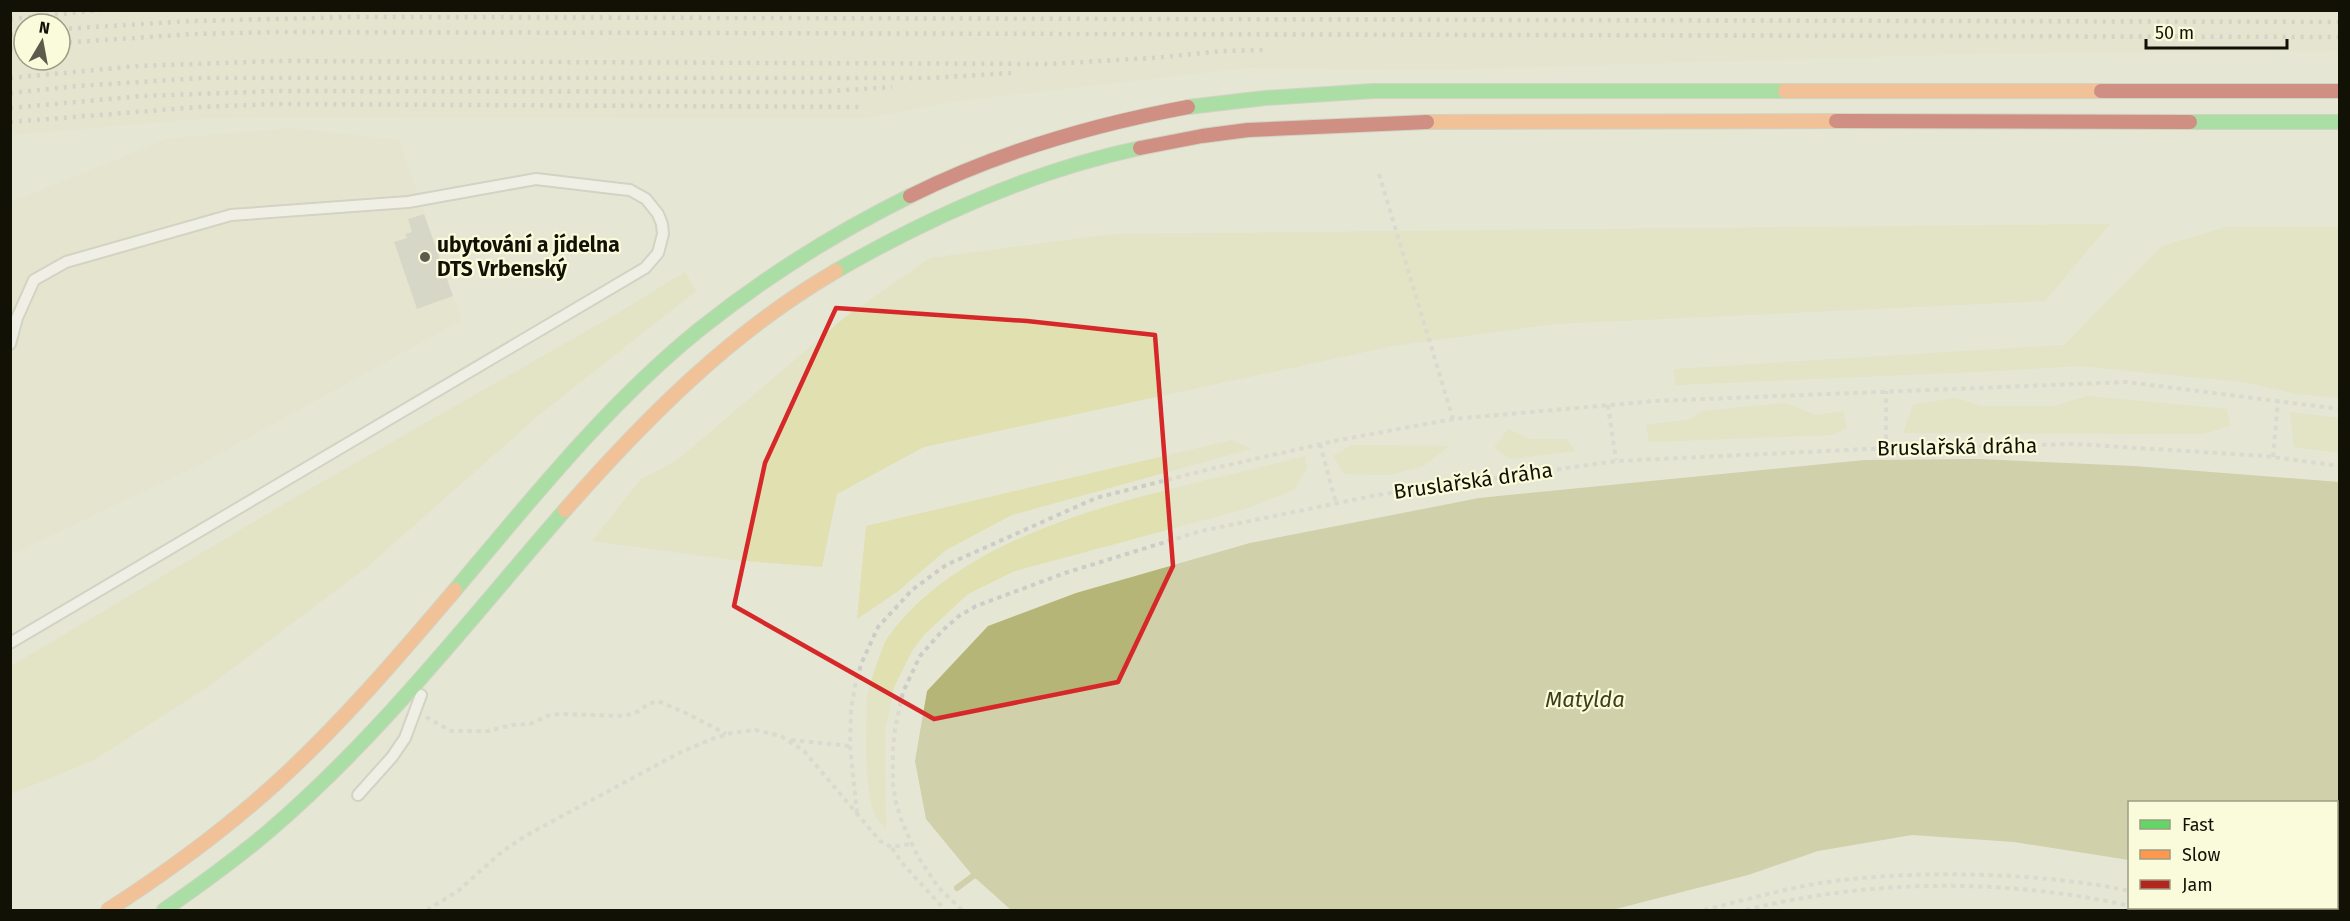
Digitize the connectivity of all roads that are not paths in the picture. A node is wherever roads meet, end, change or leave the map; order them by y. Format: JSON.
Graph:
{"nodes":[{"id":1,"x":2340,"y":91,"type":"edge"},
{"id":2,"x":2340,"y":122,"type":"edge"},
{"id":3,"x":10,"y":344,"type":"edge"},
{"id":4,"x":10,"y":643,"type":"edge"},
{"id":5,"x":433,"y":663,"type":"junction"},
{"id":6,"x":358,"y":795,"type":"dead end"},
{"id":7,"x":108,"y":910,"type":"edge"},
{"id":8,"x":164,"y":910,"type":"edge"}],
"edges":[{"from":1,"to":7,"type":"highway"},
{"from":2,"to":5,"type":"highway"},
{"from":3,"to":4,"type":"lane"},
{"from":5,"to":6,"type":"lane"},
{"from":5,"to":8,"type":"highway"}]}
